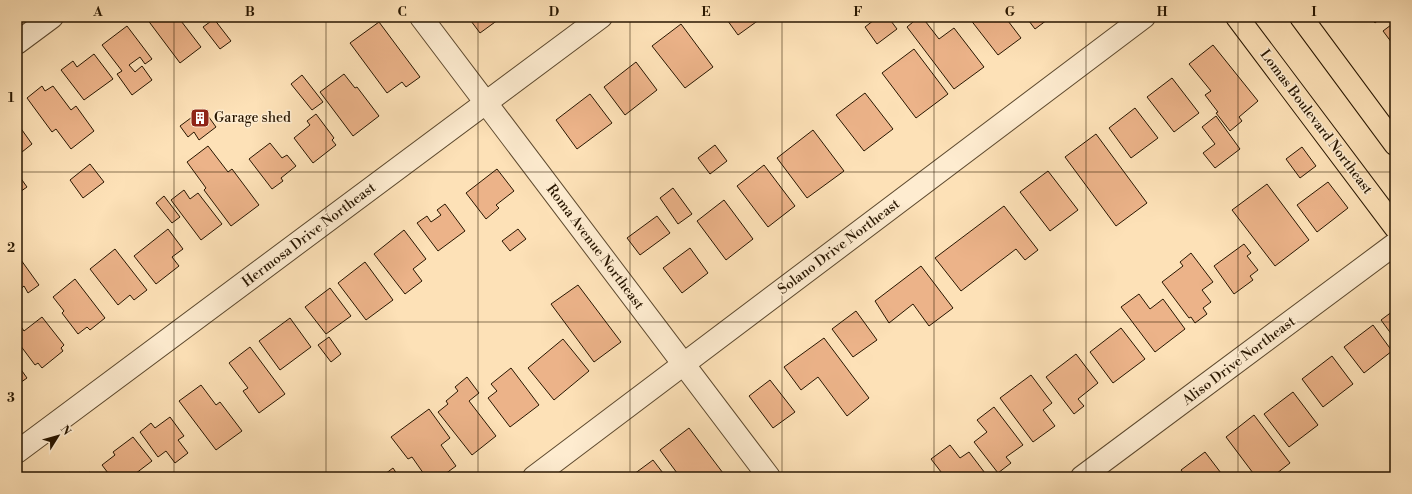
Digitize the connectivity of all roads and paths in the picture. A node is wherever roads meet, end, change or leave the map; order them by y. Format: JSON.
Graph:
{"nodes":[{"id":1,"x":52,"y":17,"type":"edge"},
{"id":2,"x":422,"y":17,"type":"edge"},
{"id":3,"x":600,"y":17,"type":"edge"},
{"id":4,"x":1144,"y":17,"type":"edge"},
{"id":5,"x":1237,"y":17,"type":"edge"},
{"id":6,"x":1301,"y":17,"type":"edge"},
{"id":7,"x":17,"y":43,"type":"edge"},
{"id":8,"x":486,"y":103,"type":"junction"},
{"id":9,"x":1395,"y":144,"type":"edge"},
{"id":10,"x":1395,"y":227,"type":"edge"},
{"id":11,"x":1395,"y":244,"type":"edge"},
{"id":12,"x":684,"y":365,"type":"junction"},
{"id":13,"x":17,"y":452,"type":"edge"},
{"id":14,"x":534,"y":477,"type":"edge"},
{"id":15,"x":769,"y":477,"type":"edge"},
{"id":16,"x":1082,"y":477,"type":"edge"}],
"edges":[{"from":1,"to":7,"type":"street"},
{"from":2,"to":8,"type":"street","name":"Roma Avenue Northeast"},
{"from":3,"to":8,"type":"street","name":"Hermosa Drive Northeast"},
{"from":4,"to":12,"type":"street","name":"Solano Drive Northeast"},
{"from":5,"to":10,"type":"main road","name":"Lomas Boulevard Northeast"},
{"from":6,"to":9,"type":"main road"},
{"from":8,"to":12,"type":"street","name":"Roma Avenue Northeast"},
{"from":8,"to":13,"type":"street","name":"Hermosa Drive Northeast"},
{"from":11,"to":16,"type":"street","name":"Aliso Drive Northeast"},
{"from":12,"to":14,"type":"street","name":"Solano Drive Northeast"},
{"from":12,"to":15,"type":"street","name":"Roma Avenue Northeast"}]}
